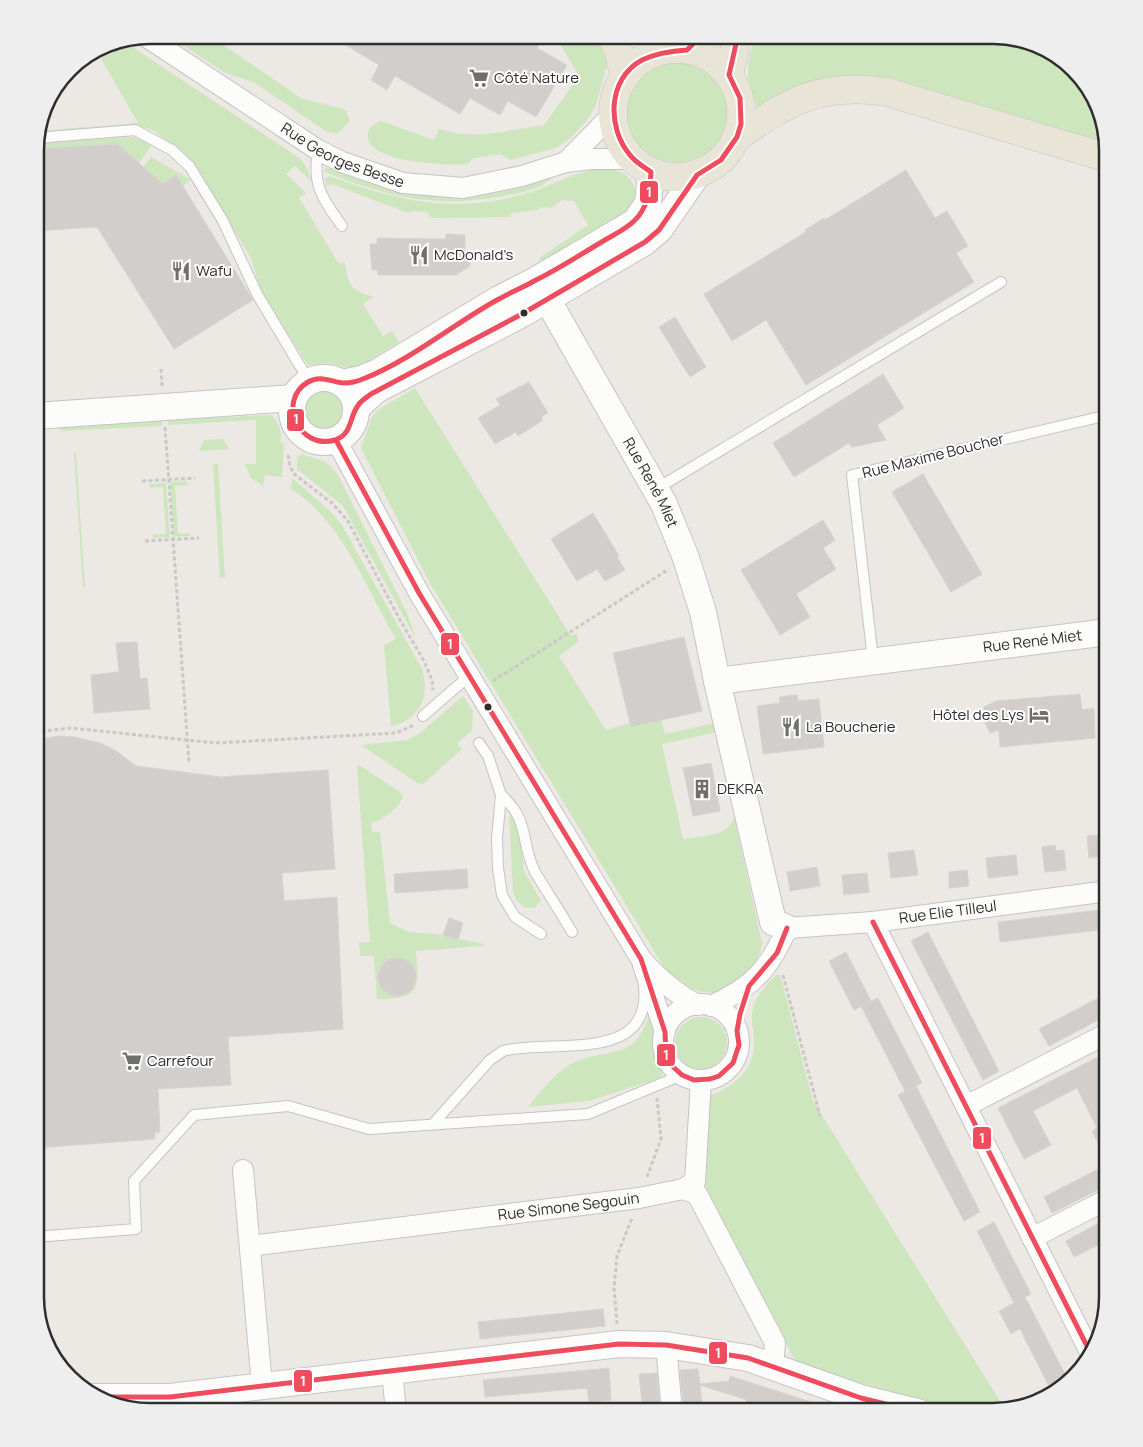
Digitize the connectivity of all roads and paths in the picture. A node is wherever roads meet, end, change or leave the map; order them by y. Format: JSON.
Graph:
{"nodes":[{"id":1,"x":157,"y":44,"type":"edge"},
{"id":2,"x":615,"y":44,"type":"edge"},
{"id":3,"x":689,"y":44,"type":"edge"},
{"id":4,"x":697,"y":44,"type":"edge"},
{"id":5,"x":736,"y":44,"type":"edge"},
{"id":6,"x":729,"y":75,"type":"junction"},
{"id":7,"x":624,"y":77,"type":"junction"},
{"id":8,"x":612,"y":114,"type":"junction"},
{"id":9,"x":45,"y":137,"type":"edge"},
{"id":10,"x":737,"y":137,"type":"junction"},
{"id":11,"x":318,"y":150,"type":"junction"},
{"id":12,"x":1099,"y":155,"type":"edge"},
{"id":13,"x":566,"y":162,"type":"junction"},
{"id":14,"x":641,"y":165,"type":"junction"},
{"id":15,"x":697,"y":175,"type":"junction"},
{"id":16,"x":342,"y":226,"type":"dead end"},
{"id":17,"x":1001,"y":282,"type":"dead end"},
{"id":18,"x":547,"y":299,"type":"junction"},
{"id":19,"x":161,"y":369,"type":"dead end"},
{"id":20,"x":342,"y":383,"type":"junction"},
{"id":21,"x":302,"y":390,"type":"junction"},
{"id":22,"x":163,"y":407,"type":"junction"},
{"id":23,"x":356,"y":408,"type":"junction"},
{"id":24,"x":44,"y":415,"type":"edge"},
{"id":25,"x":1099,"y":417,"type":"edge"},
{"id":26,"x":336,"y":440,"type":"junction"},
{"id":27,"x":288,"y":455,"type":"dead end"},
{"id":28,"x":195,"y":478,"type":"dead end"},
{"id":29,"x":168,"y":480,"type":"junction"},
{"id":30,"x":142,"y":481,"type":"dead end"},
{"id":31,"x":655,"y":489,"type":"junction"},
{"id":32,"x":199,"y":538,"type":"dead end"},
{"id":33,"x":172,"y":540,"type":"junction"},
{"id":34,"x":145,"y":542,"type":"dead end"},
{"id":35,"x":686,"y":558,"type":"junction"},
{"id":36,"x":1099,"y":633,"type":"edge"},
{"id":37,"x":873,"y":661,"type":"junction"},
{"id":38,"x":717,"y":682,"type":"junction"},
{"id":39,"x":473,"y":683,"type":"junction"},
{"id":40,"x":423,"y":716,"type":"junction"},
{"id":41,"x":44,"y":731,"type":"edge"},
{"id":42,"x":187,"y":741,"type":"junction"},
{"id":43,"x":479,"y":743,"type":"dead end"},
{"id":44,"x":188,"y":763,"type":"dead end"},
{"id":45,"x":501,"y":795,"type":"junction"},
{"id":46,"x":1099,"y":892,"type":"edge"},
{"id":47,"x":873,"y":922,"type":"junction"},
{"id":48,"x":787,"y":928,"type":"junction"},
{"id":49,"x":572,"y":932,"type":"dead end"},
{"id":50,"x":541,"y":934,"type":"dead end"},
{"id":51,"x":777,"y":952,"type":"junction"},
{"id":52,"x":641,"y":959,"type":"junction"},
{"id":53,"x":749,"y":986,"type":"junction"},
{"id":54,"x":705,"y":1005,"type":"junction"},
{"id":55,"x":737,"y":1031,"type":"junction"},
{"id":56,"x":665,"y":1032,"type":"junction"},
{"id":57,"x":1099,"y":1038,"type":"edge"},
{"id":58,"x":691,"y":1078,"type":"junction"},
{"id":59,"x":966,"y":1106,"type":"junction"},
{"id":60,"x":820,"y":1116,"type":"dead end"},
{"id":61,"x":434,"y":1124,"type":"junction"},
{"id":62,"x":243,"y":1170,"type":"dead end"},
{"id":63,"x":683,"y":1189,"type":"junction"},
{"id":64,"x":1099,"y":1204,"type":"edge"},
{"id":65,"x":44,"y":1236,"type":"edge"},
{"id":66,"x":1032,"y":1238,"type":"junction"},
{"id":67,"x":250,"y":1246,"type":"junction"},
{"id":68,"x":666,"y":1345,"type":"junction"},
{"id":69,"x":1087,"y":1346,"type":"edge"},
{"id":70,"x":773,"y":1367,"type":"junction"},
{"id":71,"x":392,"y":1371,"type":"junction"},
{"id":72,"x":262,"y":1386,"type":"junction"},
{"id":73,"x":146,"y":1403,"type":"edge"},
{"id":74,"x":395,"y":1403,"type":"edge"},
{"id":75,"x":671,"y":1403,"type":"edge"},
{"id":76,"x":857,"y":1403,"type":"edge"}],
"edges":[{"from":1,"to":11,"type":"street","name":"Rue Georges Besse"},
{"from":2,"to":7,"type":"main road"},
{"from":3,"to":7,"type":"main road"},
{"from":4,"to":6,"type":"main road"},
{"from":5,"to":6,"type":"main road"},
{"from":6,"to":10,"type":"main road"},
{"from":7,"to":8,"type":"main road"},
{"from":8,"to":13,"type":"street","name":"Rue Georges Besse"},
{"from":8,"to":14,"type":"main road"},
{"from":9,"to":21,"type":"lane"},
{"from":10,"to":12,"type":"main road"},
{"from":10,"to":15,"type":"main road"},
{"from":11,"to":13,"type":"street","name":"Rue Georges Besse"},
{"from":11,"to":16,"type":"lane"},
{"from":13,"to":14,"type":"street","name":"Rue Georges Besse"},
{"from":14,"to":15,"type":"main road"},
{"from":14,"to":20,"type":"street"},
{"from":15,"to":18,"type":"street"},
{"from":17,"to":31,"type":"lane"},
{"from":18,"to":23,"type":"street"},
{"from":18,"to":31,"type":"street","name":"Rue René Miet"},
{"from":19,"to":22,"type":"path"},
{"from":20,"to":21,"type":"street"},
{"from":20,"to":23,"type":"street"},
{"from":21,"to":22,"type":"street"},
{"from":21,"to":26,"type":"street"},
{"from":22,"to":24,"type":"street"},
{"from":22,"to":29,"type":"path"},
{"from":23,"to":26,"type":"street"},
{"from":25,"to":37,"type":"lane","name":"Rue Maxime Boucher"},
{"from":26,"to":39,"type":"street"},
{"from":27,"to":40,"type":"path"},
{"from":28,"to":29,"type":"path"},
{"from":29,"to":30,"type":"path"},
{"from":29,"to":33,"type":"path"},
{"from":31,"to":35,"type":"street","name":"Rue René Miet"},
{"from":32,"to":33,"type":"path"},
{"from":33,"to":34,"type":"path"},
{"from":33,"to":42,"type":"path"},
{"from":35,"to":38,"type":"street","name":"Rue René Miet"},
{"from":35,"to":39,"type":"path"},
{"from":36,"to":37,"type":"street","name":"Rue René Miet"},
{"from":37,"to":38,"type":"street","name":"Rue René Miet"},
{"from":38,"to":48,"type":"street","name":"Rue René Miet"},
{"from":39,"to":40,"type":"lane"},
{"from":39,"to":52,"type":"street"},
{"from":40,"to":42,"type":"path"},
{"from":41,"to":42,"type":"path"},
{"from":42,"to":44,"type":"path"},
{"from":43,"to":45,"type":"lane"},
{"from":45,"to":49,"type":"lane"},
{"from":45,"to":50,"type":"lane"},
{"from":46,"to":47,"type":"street","name":"Rue Elie Tilleul"},
{"from":47,"to":48,"type":"street","name":"Rue Elie Tilleul"},
{"from":47,"to":59,"type":"street"},
{"from":48,"to":51,"type":"street"},
{"from":51,"to":53,"type":"street"},
{"from":51,"to":60,"type":"path"},
{"from":52,"to":54,"type":"street"},
{"from":52,"to":56,"type":"street"},
{"from":52,"to":61,"type":"lane"},
{"from":53,"to":54,"type":"street"},
{"from":53,"to":55,"type":"street"},
{"from":54,"to":55,"type":"street"},
{"from":54,"to":56,"type":"street"},
{"from":55,"to":58,"type":"street"},
{"from":56,"to":58,"type":"street"},
{"from":57,"to":59,"type":"street"},
{"from":58,"to":61,"type":"lane"},
{"from":58,"to":63,"type":"street"},
{"from":59,"to":66,"type":"street"},
{"from":61,"to":65,"type":"lane"},
{"from":62,"to":67,"type":"street"},
{"from":63,"to":67,"type":"street","name":"Rue Simone Segouin"},
{"from":63,"to":70,"type":"street"},
{"from":64,"to":66,"type":"street"},
{"from":66,"to":69,"type":"street"},
{"from":67,"to":72,"type":"street"},
{"from":68,"to":70,"type":"street"},
{"from":68,"to":71,"type":"street"},
{"from":68,"to":75,"type":"street"},
{"from":70,"to":76,"type":"street"},
{"from":71,"to":72,"type":"street"},
{"from":71,"to":74,"type":"street"},
{"from":72,"to":73,"type":"street"}]}
